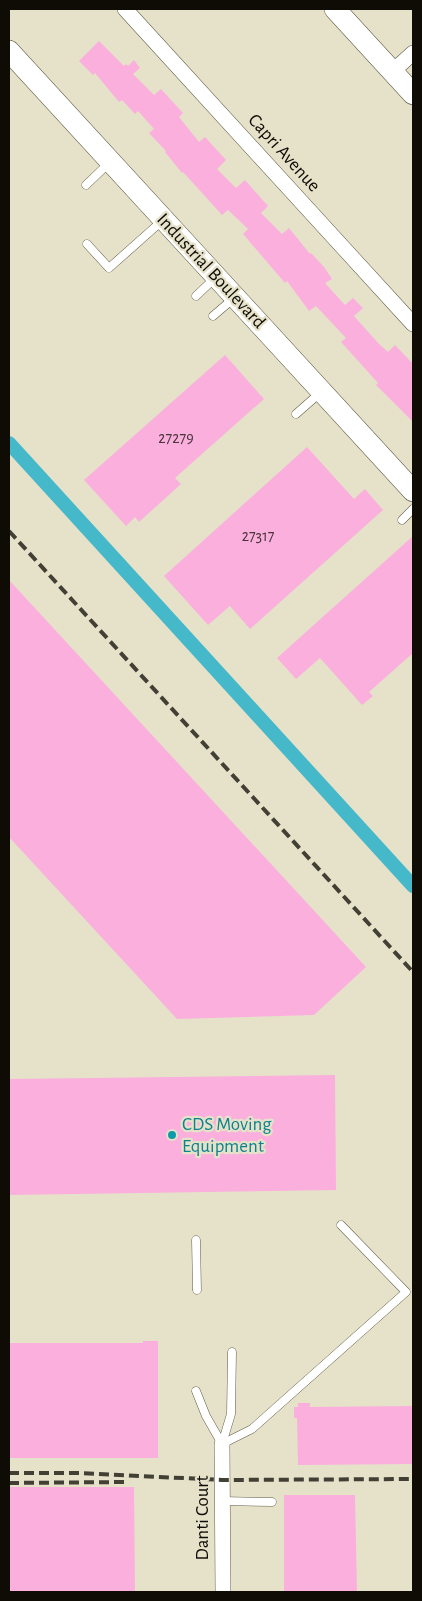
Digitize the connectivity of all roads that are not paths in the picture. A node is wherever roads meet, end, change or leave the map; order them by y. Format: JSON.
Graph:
{"nodes":[{"id":1,"x":125,"y":9,"type":"edge"},
{"id":2,"x":335,"y":9,"type":"edge"},
{"id":3,"x":9,"y":51,"type":"edge"},
{"id":4,"x":413,"y":53,"type":"edge"},
{"id":5,"x":393,"y":72,"type":"junction"},
{"id":6,"x":413,"y":94,"type":"edge"},
{"id":7,"x":110,"y":161,"type":"junction"},
{"id":8,"x":86,"y":185,"type":"dead end"},
{"id":9,"x":163,"y":220,"type":"junction"},
{"id":10,"x":87,"y":244,"type":"dead end"},
{"id":11,"x":216,"y":277,"type":"junction"},
{"id":12,"x":196,"y":296,"type":"dead end"},
{"id":13,"x":235,"y":297,"type":"junction"},
{"id":14,"x":213,"y":316,"type":"dead end"},
{"id":15,"x":413,"y":324,"type":"edge"},
{"id":16,"x":322,"y":391,"type":"junction"},
{"id":17,"x":296,"y":414,"type":"dead end"},
{"id":18,"x":413,"y":491,"type":"edge"},
{"id":19,"x":413,"y":509,"type":"edge"},
{"id":20,"x":402,"y":520,"type":"dead end"},
{"id":21,"x":341,"y":1225,"type":"dead end"},
{"id":22,"x":196,"y":1240,"type":"dead end"},
{"id":23,"x":196,"y":1290,"type":"dead end"},
{"id":24,"x":232,"y":1352,"type":"dead end"},
{"id":25,"x":196,"y":1391,"type":"dead end"},
{"id":26,"x":222,"y":1444,"type":"junction"},
{"id":27,"x":222,"y":1501,"type":"junction"},
{"id":28,"x":272,"y":1502,"type":"dead end"},
{"id":29,"x":223,"y":1592,"type":"edge"}],
"edges":[{"from":1,"to":15,"type":"street","name":"Capri Avenue"},
{"from":2,"to":5,"type":"main road"},
{"from":3,"to":7,"type":"main road","name":"Industrial Boulevard"},
{"from":4,"to":5,"type":"street"},
{"from":5,"to":6,"type":"main road"},
{"from":7,"to":8,"type":"lane"},
{"from":7,"to":9,"type":"main road","name":"Industrial Boulevard"},
{"from":9,"to":10,"type":"lane"},
{"from":9,"to":11,"type":"main road","name":"Industrial Boulevard"},
{"from":11,"to":12,"type":"lane"},
{"from":11,"to":13,"type":"main road","name":"Industrial Boulevard"},
{"from":13,"to":14,"type":"lane"},
{"from":13,"to":16,"type":"main road","name":"Industrial Boulevard"},
{"from":16,"to":17,"type":"lane"},
{"from":16,"to":18,"type":"main road","name":"Industrial Boulevard"},
{"from":19,"to":20,"type":"lane"},
{"from":21,"to":26,"type":"lane"},
{"from":22,"to":23,"type":"lane"},
{"from":24,"to":26,"type":"lane"},
{"from":25,"to":26,"type":"lane"},
{"from":26,"to":27,"type":"street","name":"Danti Court"},
{"from":27,"to":28,"type":"lane"},
{"from":27,"to":29,"type":"street","name":"Danti Court"}]}
